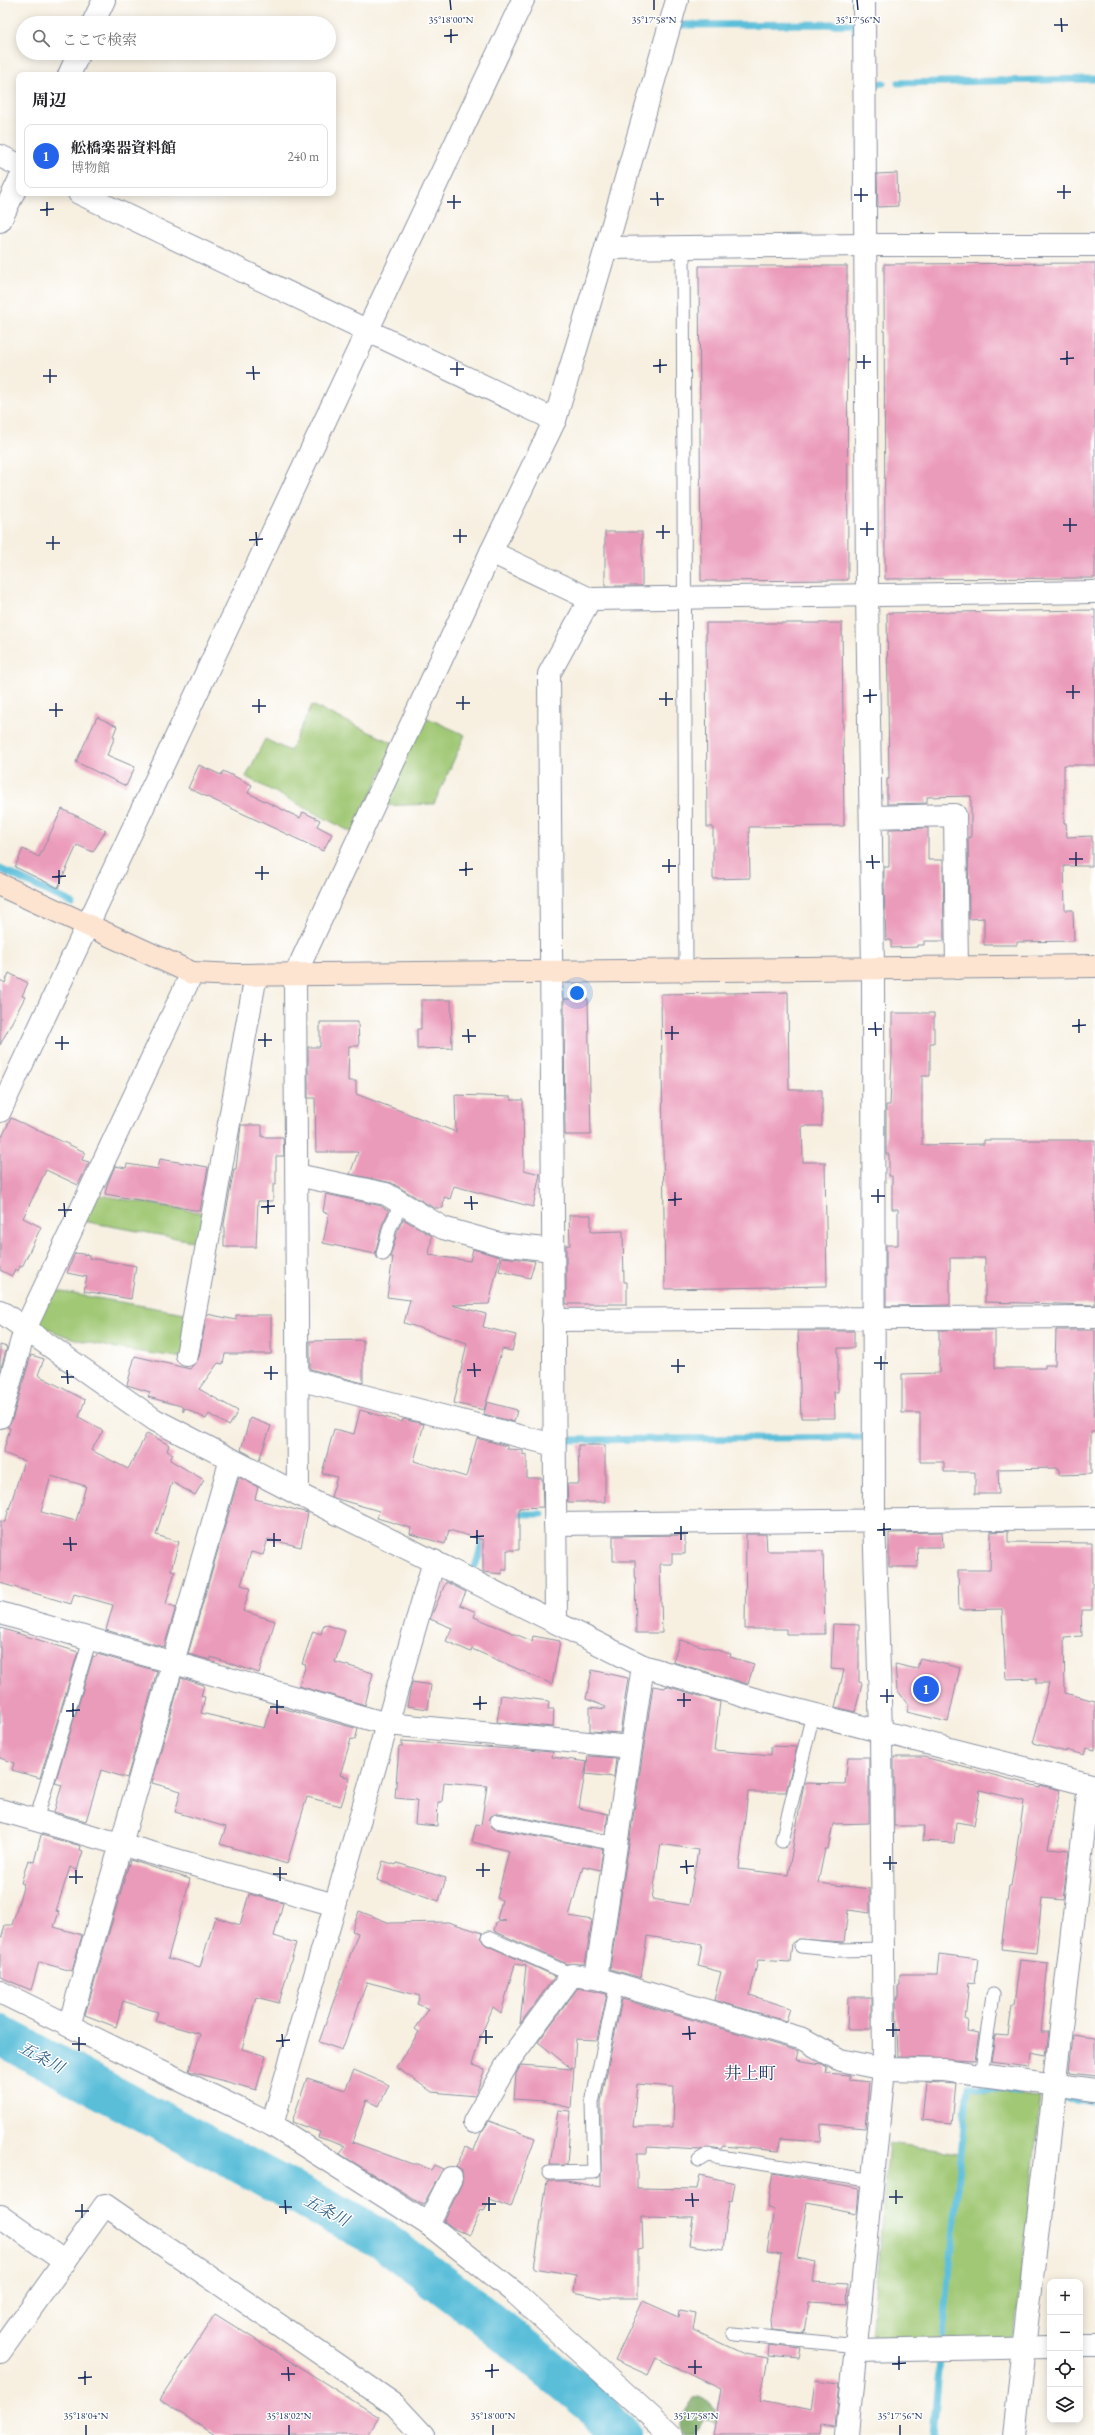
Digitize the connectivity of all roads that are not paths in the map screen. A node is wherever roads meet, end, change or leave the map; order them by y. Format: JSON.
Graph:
{"nodes":[{"id":1,"x":104,"y":0,"type":"edge"},
{"id":2,"x":523,"y":0,"type":"edge"},
{"id":3,"x":677,"y":0,"type":"edge"},
{"id":4,"x":864,"y":0,"type":"edge"},
{"id":5,"x":96,"y":16,"type":"edge"},
{"id":6,"x":76,"y":60,"type":"edge"},
{"id":7,"x":70,"y":72,"type":"edge"},
{"id":8,"x":0,"y":156,"type":"edge"},
{"id":9,"x":16,"y":163,"type":"edge"},
{"id":10,"x":16,"y":186,"type":"edge"},
{"id":11,"x":85,"y":196,"type":"edge"},
{"id":12,"x":0,"y":221,"type":"edge"},
{"id":13,"x":865,"y":245,"type":"junction"},
{"id":14,"x":1095,"y":245,"type":"edge"},
{"id":15,"x":683,"y":247,"type":"junction"},
{"id":16,"x":606,"y":248,"type":"junction"},
{"id":17,"x":368,"y":330,"type":"junction"},
{"id":18,"x":554,"y":420,"type":"junction"},
{"id":19,"x":491,"y":552,"type":"junction"},
{"id":20,"x":1095,"y":592,"type":"edge"},
{"id":21,"x":868,"y":595,"type":"junction"},
{"id":22,"x":684,"y":598,"type":"junction"},
{"id":23,"x":590,"y":599,"type":"junction"},
{"id":24,"x":871,"y":817,"type":"junction"},
{"id":25,"x":0,"y":885,"type":"edge"},
{"id":26,"x":88,"y":927,"type":"junction"},
{"id":27,"x":1095,"y":966,"type":"edge"},
{"id":28,"x":872,"y":968,"type":"junction"},
{"id":29,"x":957,"y":968,"type":"junction"},
{"id":30,"x":686,"y":971,"type":"junction"},
{"id":31,"x":551,"y":972,"type":"junction"},
{"id":32,"x":192,"y":973,"type":"junction"},
{"id":33,"x":256,"y":975,"type":"junction"},
{"id":34,"x":295,"y":975,"type":"junction"},
{"id":35,"x":0,"y":1112,"type":"edge"},
{"id":36,"x":297,"y":1175,"type":"junction"},
{"id":37,"x":402,"y":1203,"type":"junction"},
{"id":38,"x":553,"y":1250,"type":"junction"},
{"id":39,"x":383,"y":1254,"type":"dead end"},
{"id":40,"x":0,"y":1311,"type":"edge"},
{"id":41,"x":1095,"y":1317,"type":"edge"},
{"id":42,"x":875,"y":1318,"type":"junction"},
{"id":43,"x":553,"y":1320,"type":"junction"},
{"id":44,"x":25,"y":1329,"type":"junction"},
{"id":45,"x":187,"y":1355,"type":"dead end"},
{"id":46,"x":298,"y":1379,"type":"junction"},
{"id":47,"x":0,"y":1417,"type":"edge"},
{"id":48,"x":554,"y":1445,"type":"junction"},
{"id":49,"x":231,"y":1459,"type":"junction"},
{"id":50,"x":298,"y":1494,"type":"junction"},
{"id":51,"x":1095,"y":1518,"type":"edge"},
{"id":52,"x":874,"y":1520,"type":"junction"},
{"id":53,"x":555,"y":1524,"type":"junction"},
{"id":54,"x":434,"y":1561,"type":"junction"},
{"id":55,"x":0,"y":1613,"type":"edge"},
{"id":56,"x":556,"y":1622,"type":"junction"},
{"id":57,"x":90,"y":1639,"type":"junction"},
{"id":58,"x":173,"y":1662,"type":"junction"},
{"id":59,"x":643,"y":1666,"type":"junction"},
{"id":60,"x":813,"y":1714,"type":"junction"},
{"id":61,"x":387,"y":1724,"type":"junction"},
{"id":62,"x":881,"y":1731,"type":"junction"},
{"id":63,"x":631,"y":1747,"type":"junction"},
{"id":64,"x":1092,"y":1786,"type":"edge"},
{"id":65,"x":0,"y":1810,"type":"edge"},
{"id":66,"x":36,"y":1820,"type":"junction"},
{"id":67,"x":497,"y":1821,"type":"dead end"},
{"id":68,"x":782,"y":1841,"type":"dead end"},
{"id":69,"x":121,"y":1844,"type":"junction"},
{"id":70,"x":617,"y":1844,"type":"junction"},
{"id":71,"x":335,"y":1905,"type":"junction"},
{"id":72,"x":489,"y":1938,"type":"dead end"},
{"id":73,"x":801,"y":1946,"type":"dead end"},
{"id":74,"x":883,"y":1949,"type":"junction"},
{"id":75,"x":572,"y":1975,"type":"junction"},
{"id":76,"x":596,"y":1978,"type":"junction"},
{"id":77,"x":617,"y":1984,"type":"junction"},
{"id":78,"x":0,"y":1992,"type":"edge"},
{"id":79,"x":993,"y":1995,"type":"dead end"},
{"id":80,"x":69,"y":2026,"type":"junction"},
{"id":81,"x":884,"y":2069,"type":"junction"},
{"id":82,"x":981,"y":2075,"type":"junction"},
{"id":83,"x":1055,"y":2086,"type":"junction"},
{"id":84,"x":1095,"y":2090,"type":"edge"},
{"id":85,"x":474,"y":2122,"type":"dead end"},
{"id":86,"x":272,"y":2125,"type":"junction"},
{"id":87,"x":699,"y":2160,"type":"dead end"},
{"id":88,"x":549,"y":2173,"type":"dead end"},
{"id":89,"x":451,"y":2178,"type":"dead end"},
{"id":90,"x":874,"y":2181,"type":"junction"},
{"id":91,"x":0,"y":2216,"type":"edge"},
{"id":92,"x":428,"y":2224,"type":"junction"},
{"id":93,"x":65,"y":2262,"type":"junction"},
{"id":94,"x":734,"y":2334,"type":"dead end"},
{"id":95,"x":1083,"y":2346,"type":"edge"},
{"id":96,"x":1095,"y":2346,"type":"edge"},
{"id":97,"x":1047,"y":2347,"type":"edge"},
{"id":98,"x":1024,"y":2348,"type":"junction"},
{"id":99,"x":857,"y":2349,"type":"junction"},
{"id":100,"x":0,"y":2352,"type":"edge"},
{"id":101,"x":423,"y":2435,"type":"edge"},
{"id":102,"x":671,"y":2435,"type":"edge"},
{"id":103,"x":847,"y":2435,"type":"edge"},
{"id":104,"x":1014,"y":2435,"type":"edge"}],
"edges":[{"from":1,"to":5,"type":"street"},
{"from":2,"to":17,"type":"street"},
{"from":3,"to":16,"type":"street"},
{"from":4,"to":13,"type":"street"},
{"from":6,"to":7,"type":"street"},
{"from":8,"to":9,"type":"street"},
{"from":10,"to":12,"type":"street"},
{"from":11,"to":17,"type":"street"},
{"from":13,"to":14,"type":"street"},
{"from":13,"to":15,"type":"street"},
{"from":13,"to":21,"type":"street"},
{"from":15,"to":16,"type":"street"},
{"from":15,"to":22,"type":"lane"},
{"from":16,"to":18,"type":"street"},
{"from":17,"to":18,"type":"street"},
{"from":17,"to":26,"type":"street"},
{"from":18,"to":19,"type":"street"},
{"from":19,"to":23,"type":"street"},
{"from":19,"to":34,"type":"street"},
{"from":20,"to":21,"type":"street"},
{"from":21,"to":22,"type":"street"},
{"from":21,"to":24,"type":"street"},
{"from":22,"to":23,"type":"street"},
{"from":22,"to":30,"type":"lane"},
{"from":23,"to":31,"type":"street"},
{"from":24,"to":28,"type":"street"},
{"from":24,"to":29,"type":"street"},
{"from":25,"to":26,"type":"street"},
{"from":26,"to":32,"type":"street"},
{"from":26,"to":35,"type":"street"},
{"from":27,"to":29,"type":"street"},
{"from":28,"to":29,"type":"street"},
{"from":28,"to":30,"type":"street"},
{"from":28,"to":42,"type":"street"},
{"from":30,"to":31,"type":"street"},
{"from":31,"to":34,"type":"street"},
{"from":31,"to":38,"type":"street"},
{"from":32,"to":33,"type":"street"},
{"from":32,"to":44,"type":"street"},
{"from":33,"to":34,"type":"street"},
{"from":33,"to":45,"type":"street"},
{"from":34,"to":36,"type":"street"},
{"from":36,"to":37,"type":"street"},
{"from":36,"to":46,"type":"street"},
{"from":37,"to":38,"type":"street"},
{"from":37,"to":39,"type":"lane"},
{"from":38,"to":43,"type":"street"},
{"from":40,"to":44,"type":"street"},
{"from":41,"to":42,"type":"street"},
{"from":42,"to":43,"type":"street"},
{"from":42,"to":52,"type":"street"},
{"from":43,"to":48,"type":"street"},
{"from":44,"to":47,"type":"street"},
{"from":44,"to":49,"type":"street"},
{"from":46,"to":48,"type":"street"},
{"from":46,"to":50,"type":"street"},
{"from":48,"to":53,"type":"street"},
{"from":49,"to":50,"type":"street"},
{"from":49,"to":58,"type":"street"},
{"from":50,"to":54,"type":"street"},
{"from":51,"to":52,"type":"street"},
{"from":52,"to":53,"type":"street"},
{"from":52,"to":62,"type":"street"},
{"from":53,"to":56,"type":"street"},
{"from":54,"to":56,"type":"street"},
{"from":54,"to":61,"type":"street"},
{"from":55,"to":57,"type":"street"},
{"from":56,"to":59,"type":"street"},
{"from":57,"to":58,"type":"street"},
{"from":57,"to":66,"type":"lane"},
{"from":58,"to":61,"type":"street"},
{"from":58,"to":69,"type":"street"},
{"from":59,"to":60,"type":"street"},
{"from":59,"to":63,"type":"street"},
{"from":60,"to":62,"type":"street"},
{"from":60,"to":68,"type":"lane"},
{"from":61,"to":63,"type":"street"},
{"from":61,"to":71,"type":"street"},
{"from":62,"to":64,"type":"street"},
{"from":62,"to":74,"type":"street"},
{"from":63,"to":70,"type":"street"},
{"from":64,"to":83,"type":"street"},
{"from":65,"to":66,"type":"street"},
{"from":66,"to":69,"type":"street"},
{"from":67,"to":70,"type":"lane"},
{"from":69,"to":71,"type":"street"},
{"from":69,"to":80,"type":"street"},
{"from":70,"to":76,"type":"street"},
{"from":71,"to":86,"type":"street"},
{"from":72,"to":75,"type":"lane"},
{"from":73,"to":74,"type":"lane"},
{"from":74,"to":81,"type":"street"},
{"from":75,"to":76,"type":"street"},
{"from":75,"to":85,"type":"street"},
{"from":76,"to":77,"type":"street"},
{"from":77,"to":81,"type":"street"},
{"from":77,"to":88,"type":"lane"},
{"from":78,"to":80,"type":"street"},
{"from":79,"to":82,"type":"lane"},
{"from":80,"to":86,"type":"street"},
{"from":81,"to":82,"type":"street"},
{"from":81,"to":90,"type":"street"},
{"from":82,"to":83,"type":"street"},
{"from":83,"to":84,"type":"street"},
{"from":83,"to":98,"type":"street"},
{"from":86,"to":92,"type":"street"},
{"from":87,"to":90,"type":"lane"},
{"from":89,"to":92,"type":"street"},
{"from":90,"to":99,"type":"street"},
{"from":91,"to":93,"type":"street"},
{"from":92,"to":102,"type":"street"},
{"from":93,"to":100,"type":"street"},
{"from":93,"to":101,"type":"street"},
{"from":94,"to":99,"type":"lane"},
{"from":95,"to":96,"type":"street"},
{"from":97,"to":98,"type":"street"},
{"from":98,"to":99,"type":"street"},
{"from":98,"to":104,"type":"street"},
{"from":99,"to":103,"type":"street"}]}
